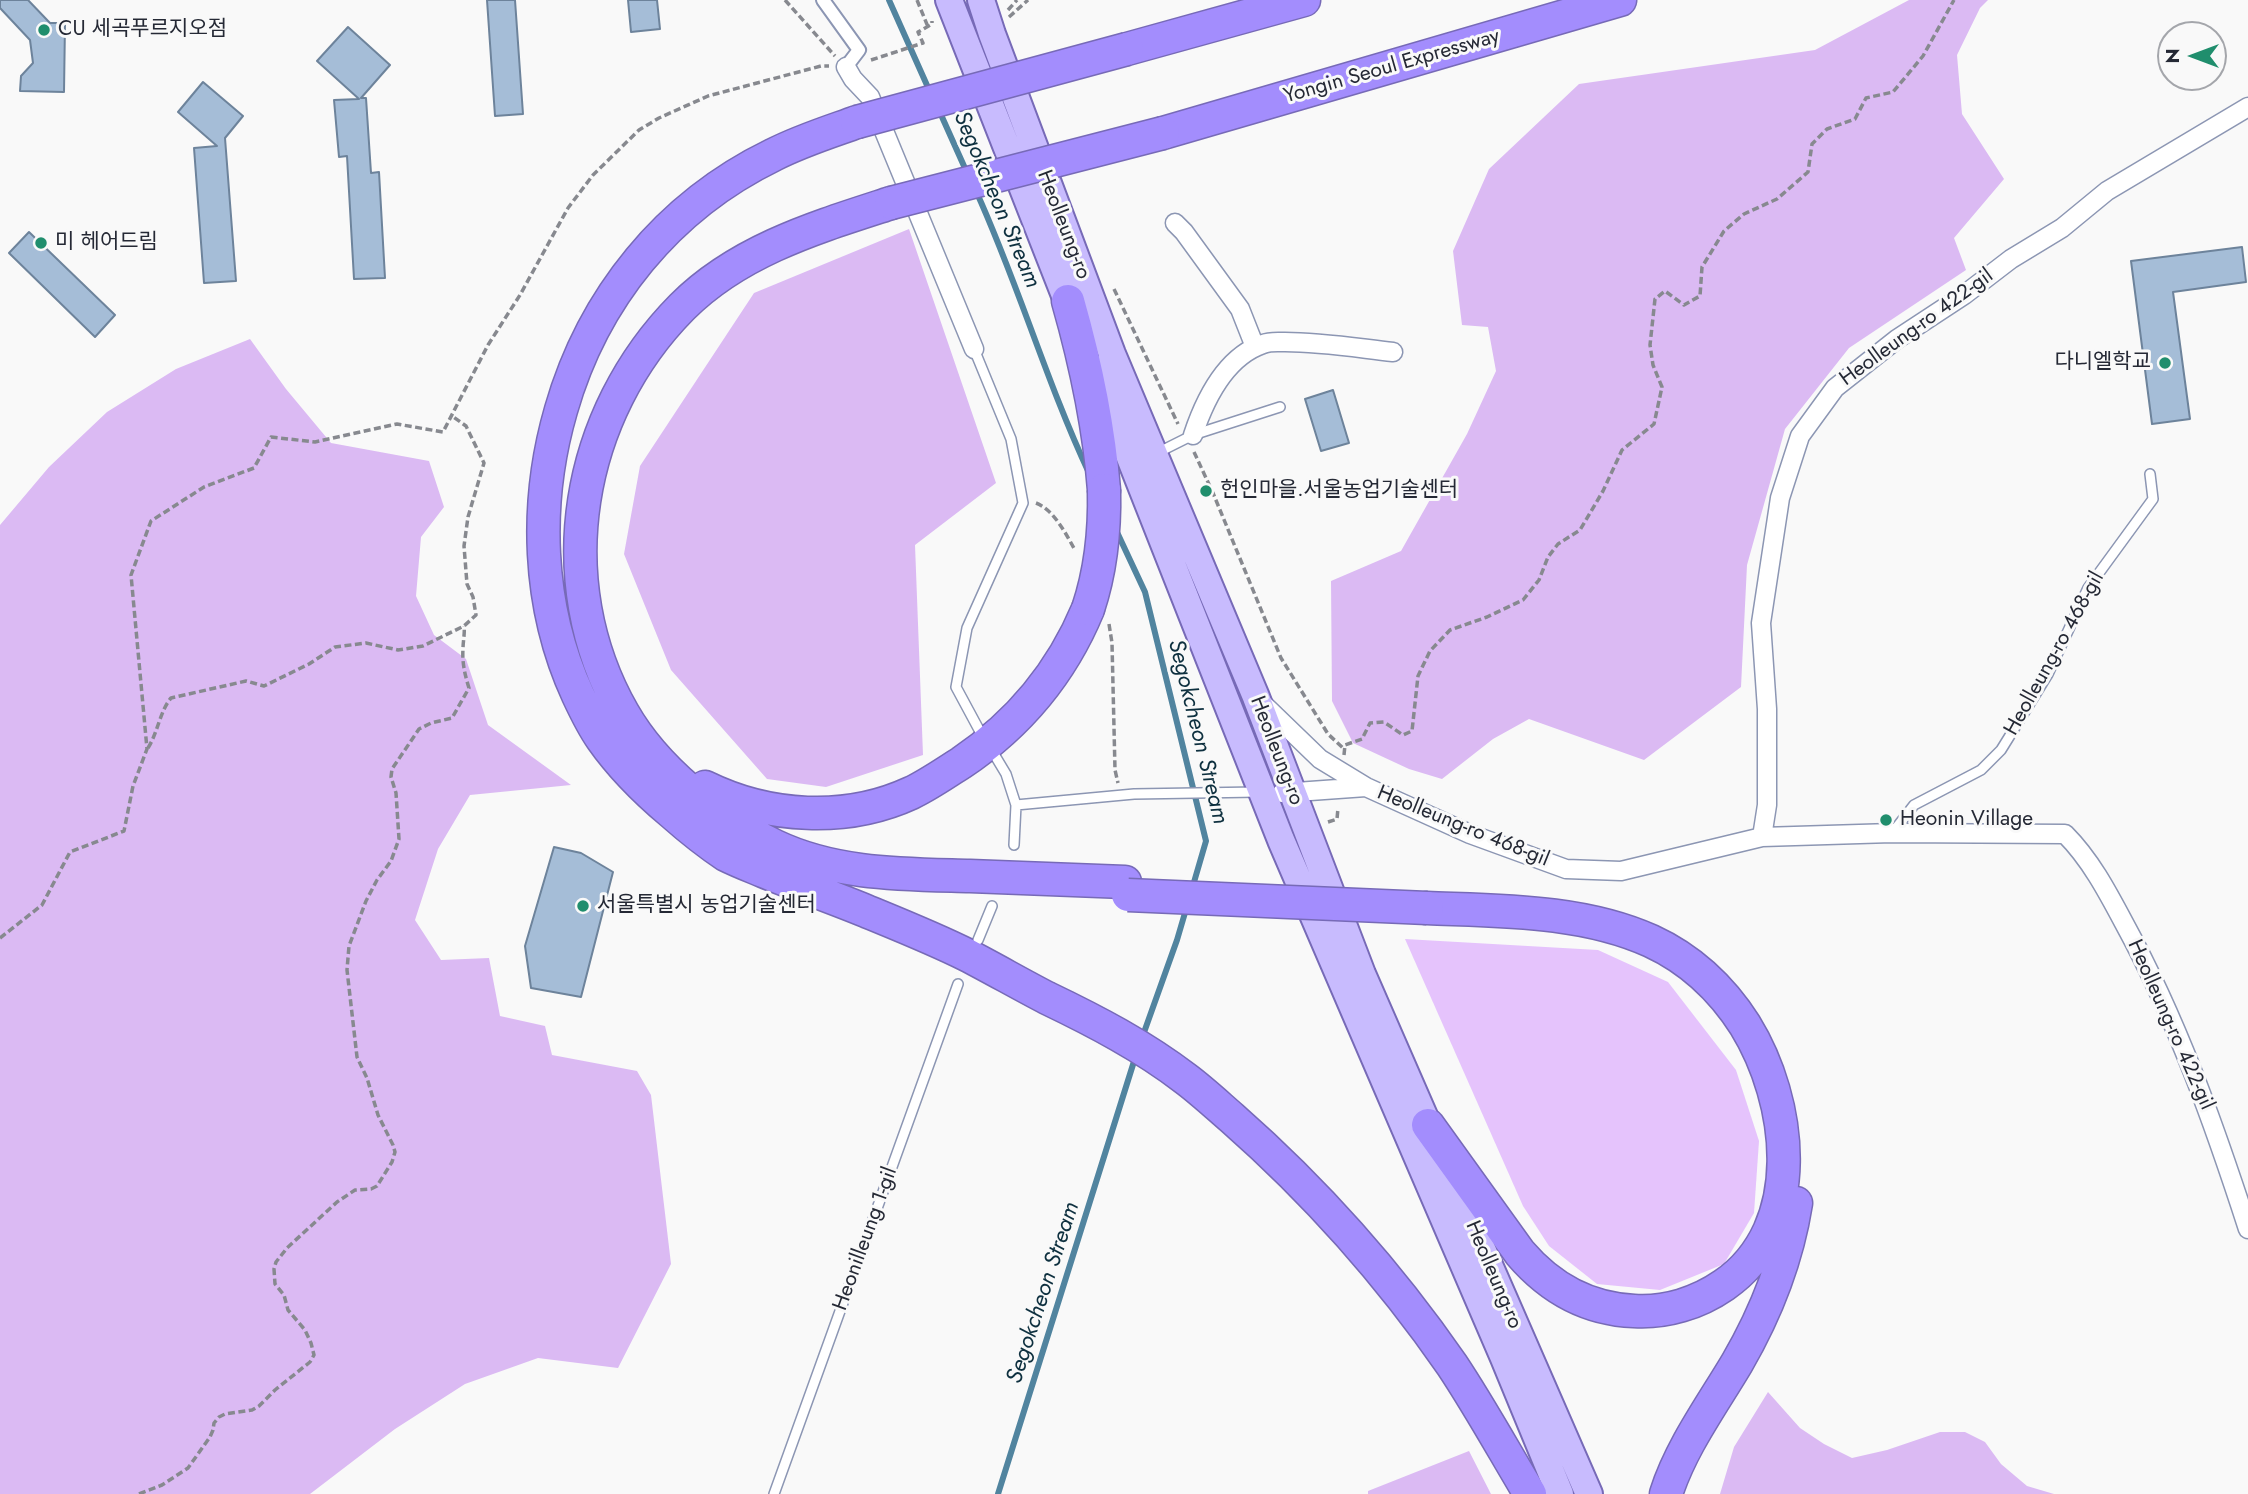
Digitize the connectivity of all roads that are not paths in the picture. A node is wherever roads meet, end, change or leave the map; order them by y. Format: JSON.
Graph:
{"nodes":[{"id":1,"x":824,"y":0,"type":"edge"},
{"id":2,"x":948,"y":0,"type":"edge"},
{"id":3,"x":981,"y":0,"type":"edge"},
{"id":4,"x":1304,"y":0,"type":"edge"},
{"id":5,"x":1620,"y":0,"type":"edge"},
{"id":6,"x":846,"y":67,"type":"joint"},
{"id":7,"x":2248,"y":107,"type":"edge"},
{"id":8,"x":1175,"y":223,"type":"dead end"},
{"id":9,"x":1068,"y":301,"type":"junction"},
{"id":10,"x":1255,"y":347,"type":"junction"},
{"id":11,"x":974,"y":349,"type":"joint"},
{"id":12,"x":1393,"y":352,"type":"dead end"},
{"id":13,"x":1280,"y":407,"type":"dead end"},
{"id":14,"x":1190,"y":437,"type":"junction"},
{"id":15,"x":1154,"y":455,"type":"junction"},
{"id":16,"x":2150,"y":474,"type":"dead end"},
{"id":17,"x":1256,"y":697,"type":"junction"},
{"id":18,"x":658,"y":760,"type":"junction"},
{"id":19,"x":1341,"y":782,"type":"junction"},
{"id":20,"x":1263,"y":792,"type":"junction"},
{"id":21,"x":1292,"y":793,"type":"junction"},
{"id":22,"x":651,"y":795,"type":"junction"},
{"id":23,"x":1016,"y":805,"type":"junction"},
{"id":24,"x":1892,"y":833,"type":"junction"},
{"id":25,"x":2065,"y":834,"type":"joint"},
{"id":26,"x":1762,"y":837,"type":"junction"},
{"id":27,"x":1014,"y":845,"type":"dead end"},
{"id":28,"x":1127,"y":888,"type":"junction"},
{"id":29,"x":1425,"y":900,"type":"junction"},
{"id":30,"x":992,"y":905,"type":"dead end"},
{"id":31,"x":978,"y":940,"type":"dead end"},
{"id":32,"x":958,"y":984,"type":"dead end"},
{"id":33,"x":1428,"y":1125,"type":"junction"},
{"id":34,"x":2248,"y":1229,"type":"edge"},
{"id":35,"x":775,"y":1494,"type":"edge"},
{"id":36,"x":1530,"y":1494,"type":"edge"},
{"id":37,"x":1560,"y":1494,"type":"edge"},
{"id":38,"x":1589,"y":1494,"type":"edge"},
{"id":39,"x":1666,"y":1494,"type":"edge"}],
"edges":[{"from":1,"to":6,"type":"street"},
{"from":2,"to":9,"type":"main road","name":"Heolleung-ro"},
{"from":3,"to":15,"type":"main road","name":"Heolleung-ro"},
{"from":4,"to":22,"type":"highway","bridge":true},
{"from":5,"to":18,"type":"highway","name":"Yongin Seoul Expressway","bridge":true},
{"from":6,"to":11,"type":"street"},
{"from":7,"to":26,"type":"street","name":"Heolleung-ro 422-gil"},
{"from":8,"to":10,"type":"street"},
{"from":9,"to":18,"type":"highway","bridge":true},
{"from":9,"to":20,"type":"main road","name":"Heolleung-ro"},
{"from":10,"to":12,"type":"street"},
{"from":10,"to":14,"type":"street"},
{"from":11,"to":23,"type":"lane"},
{"from":13,"to":14,"type":"lane"},
{"from":14,"to":15,"type":"lane"},
{"from":15,"to":17,"type":"main road","name":"Heolleung-ro"},
{"from":16,"to":24,"type":"lane","name":"Heolleung-ro 468-gil"},
{"from":17,"to":19,"type":"street","name":"Heolleung-ro 468-gil"},
{"from":17,"to":21,"type":"main road","name":"Heolleung-ro"},
{"from":18,"to":28,"type":"highway"},
{"from":19,"to":21,"type":"street"},
{"from":19,"to":26,"type":"street","name":"Heolleung-ro 468-gil"},
{"from":20,"to":21,"type":"street"},
{"from":20,"to":23,"type":"lane","name":"Heolleung-ro"},
{"from":20,"to":37,"type":"main road","name":"Heolleung-ro"},
{"from":21,"to":33,"type":"main road","name":"Heolleung-ro"},
{"from":22,"to":28,"type":"highway"},
{"from":22,"to":36,"type":"highway"},
{"from":23,"to":27,"type":"lane"},
{"from":24,"to":25,"type":"street","name":"Heolleung-ro 468-gil"},
{"from":24,"to":26,"type":"street","name":"Heolleung-ro 468-gil"},
{"from":25,"to":34,"type":"street","name":"Heolleung-ro 422-gil"},
{"from":28,"to":29,"type":"highway"},
{"from":29,"to":33,"type":"highway"},
{"from":29,"to":39,"type":"highway"},
{"from":30,"to":31,"type":"lane"},
{"from":32,"to":35,"type":"lane","name":"Heonilleung 1-gil"},
{"from":33,"to":38,"type":"main road","name":"Heolleung-ro"}]}
